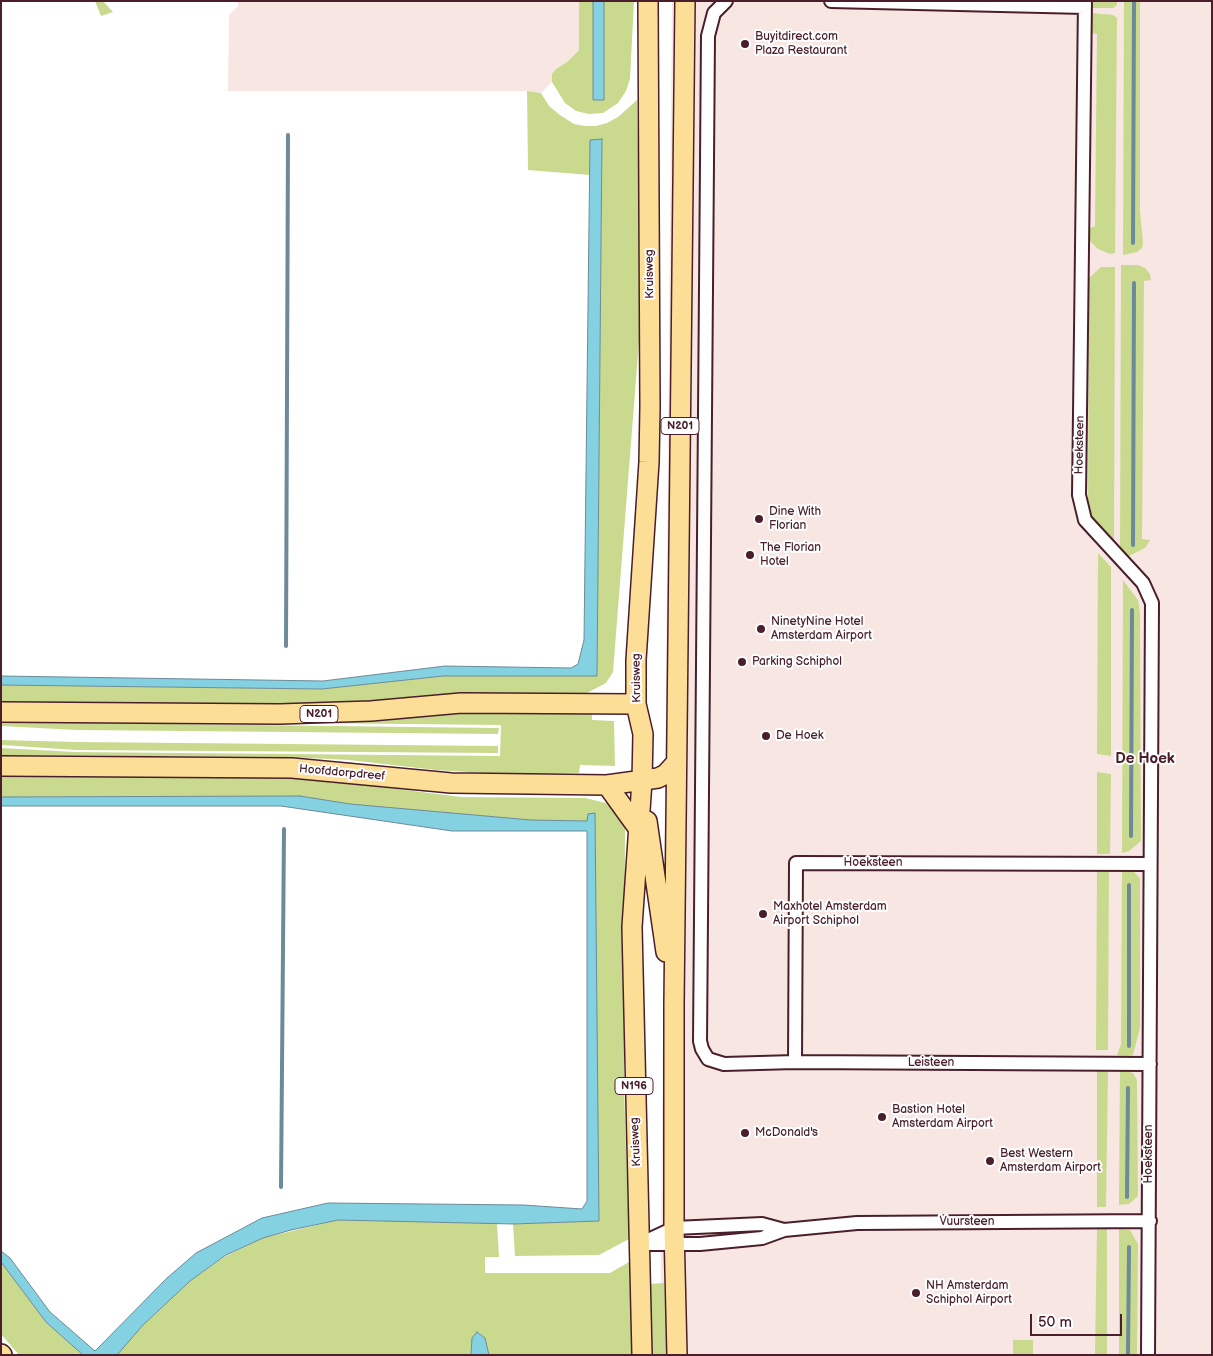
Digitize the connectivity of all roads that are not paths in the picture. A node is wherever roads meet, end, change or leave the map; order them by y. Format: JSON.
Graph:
{"nodes":[{"id":1,"x":648,"y":1,"type":"edge"},
{"id":2,"x":685,"y":1,"type":"edge"},
{"id":3,"x":726,"y":1,"type":"edge"},
{"id":4,"x":831,"y":1,"type":"edge"},
{"id":5,"x":1085,"y":4,"type":"edge"},
{"id":6,"x":636,"y":704,"type":"junction"},
{"id":7,"x":1,"y":712,"type":"edge"},
{"id":8,"x":676,"y":762,"type":"junction"},
{"id":9,"x":1,"y":766,"type":"edge"},
{"id":10,"x":642,"y":781,"type":"junction"},
{"id":11,"x":607,"y":785,"type":"junction"},
{"id":12,"x":638,"y":828,"type":"junction"},
{"id":13,"x":1150,"y":864,"type":"junction"},
{"id":14,"x":674,"y":1006,"type":"junction"},
{"id":15,"x":795,"y":1062,"type":"junction"},
{"id":16,"x":1150,"y":1064,"type":"junction"},
{"id":17,"x":1150,"y":1221,"type":"junction"},
{"id":18,"x":674,"y":1236,"type":"junction"},
{"id":19,"x":639,"y":1244,"type":"junction"},
{"id":20,"x":642,"y":1355,"type":"edge"},
{"id":21,"x":677,"y":1355,"type":"edge"},
{"id":22,"x":1148,"y":1355,"type":"edge"}],
"edges":[{"from":1,"to":6,"type":"highway","name":"Kruisweg","number":"N201"},
{"from":2,"to":8,"type":"highway","number":"N201"},
{"from":3,"to":15,"type":"street","name":"Leisteen"},
{"from":4,"to":5,"type":"street"},
{"from":5,"to":13,"type":"street","name":"Hoeksteen"},
{"from":6,"to":7,"type":"highway","number":"N201"},
{"from":6,"to":10,"type":"highway","name":"Kruisweg","number":"N196"},
{"from":8,"to":10,"type":"highway","name":"Hoofddorpdreef"},
{"from":8,"to":14,"type":"highway","number":"N196"},
{"from":9,"to":11,"type":"highway","name":"Hoofddorpdreef"},
{"from":10,"to":11,"type":"highway","name":"Hoofddorpdreef"},
{"from":10,"to":12,"type":"highway","name":"Kruisweg","number":"N196"},
{"from":10,"to":14,"type":"highway","number":"N196"},
{"from":11,"to":12,"type":"highway"},
{"from":12,"to":19,"type":"highway","name":"Kruisweg","number":"N196"},
{"from":13,"to":15,"type":"street","name":"Hoeksteen"},
{"from":13,"to":16,"type":"street","name":"Hoeksteen"},
{"from":14,"to":18,"type":"highway","number":"N196"},
{"from":15,"to":16,"type":"street","name":"Leisteen"},
{"from":16,"to":17,"type":"street","name":"Hoeksteen"},
{"from":17,"to":18,"type":"street","name":"Vuursteen"},
{"from":17,"to":22,"type":"street","name":"Hoeksteen"},
{"from":18,"to":19,"type":"street","name":"Vuursteen"},
{"from":18,"to":21,"type":"highway","number":"N196"},
{"from":19,"to":20,"type":"highway","name":"Kruisweg","number":"N196"}]}
